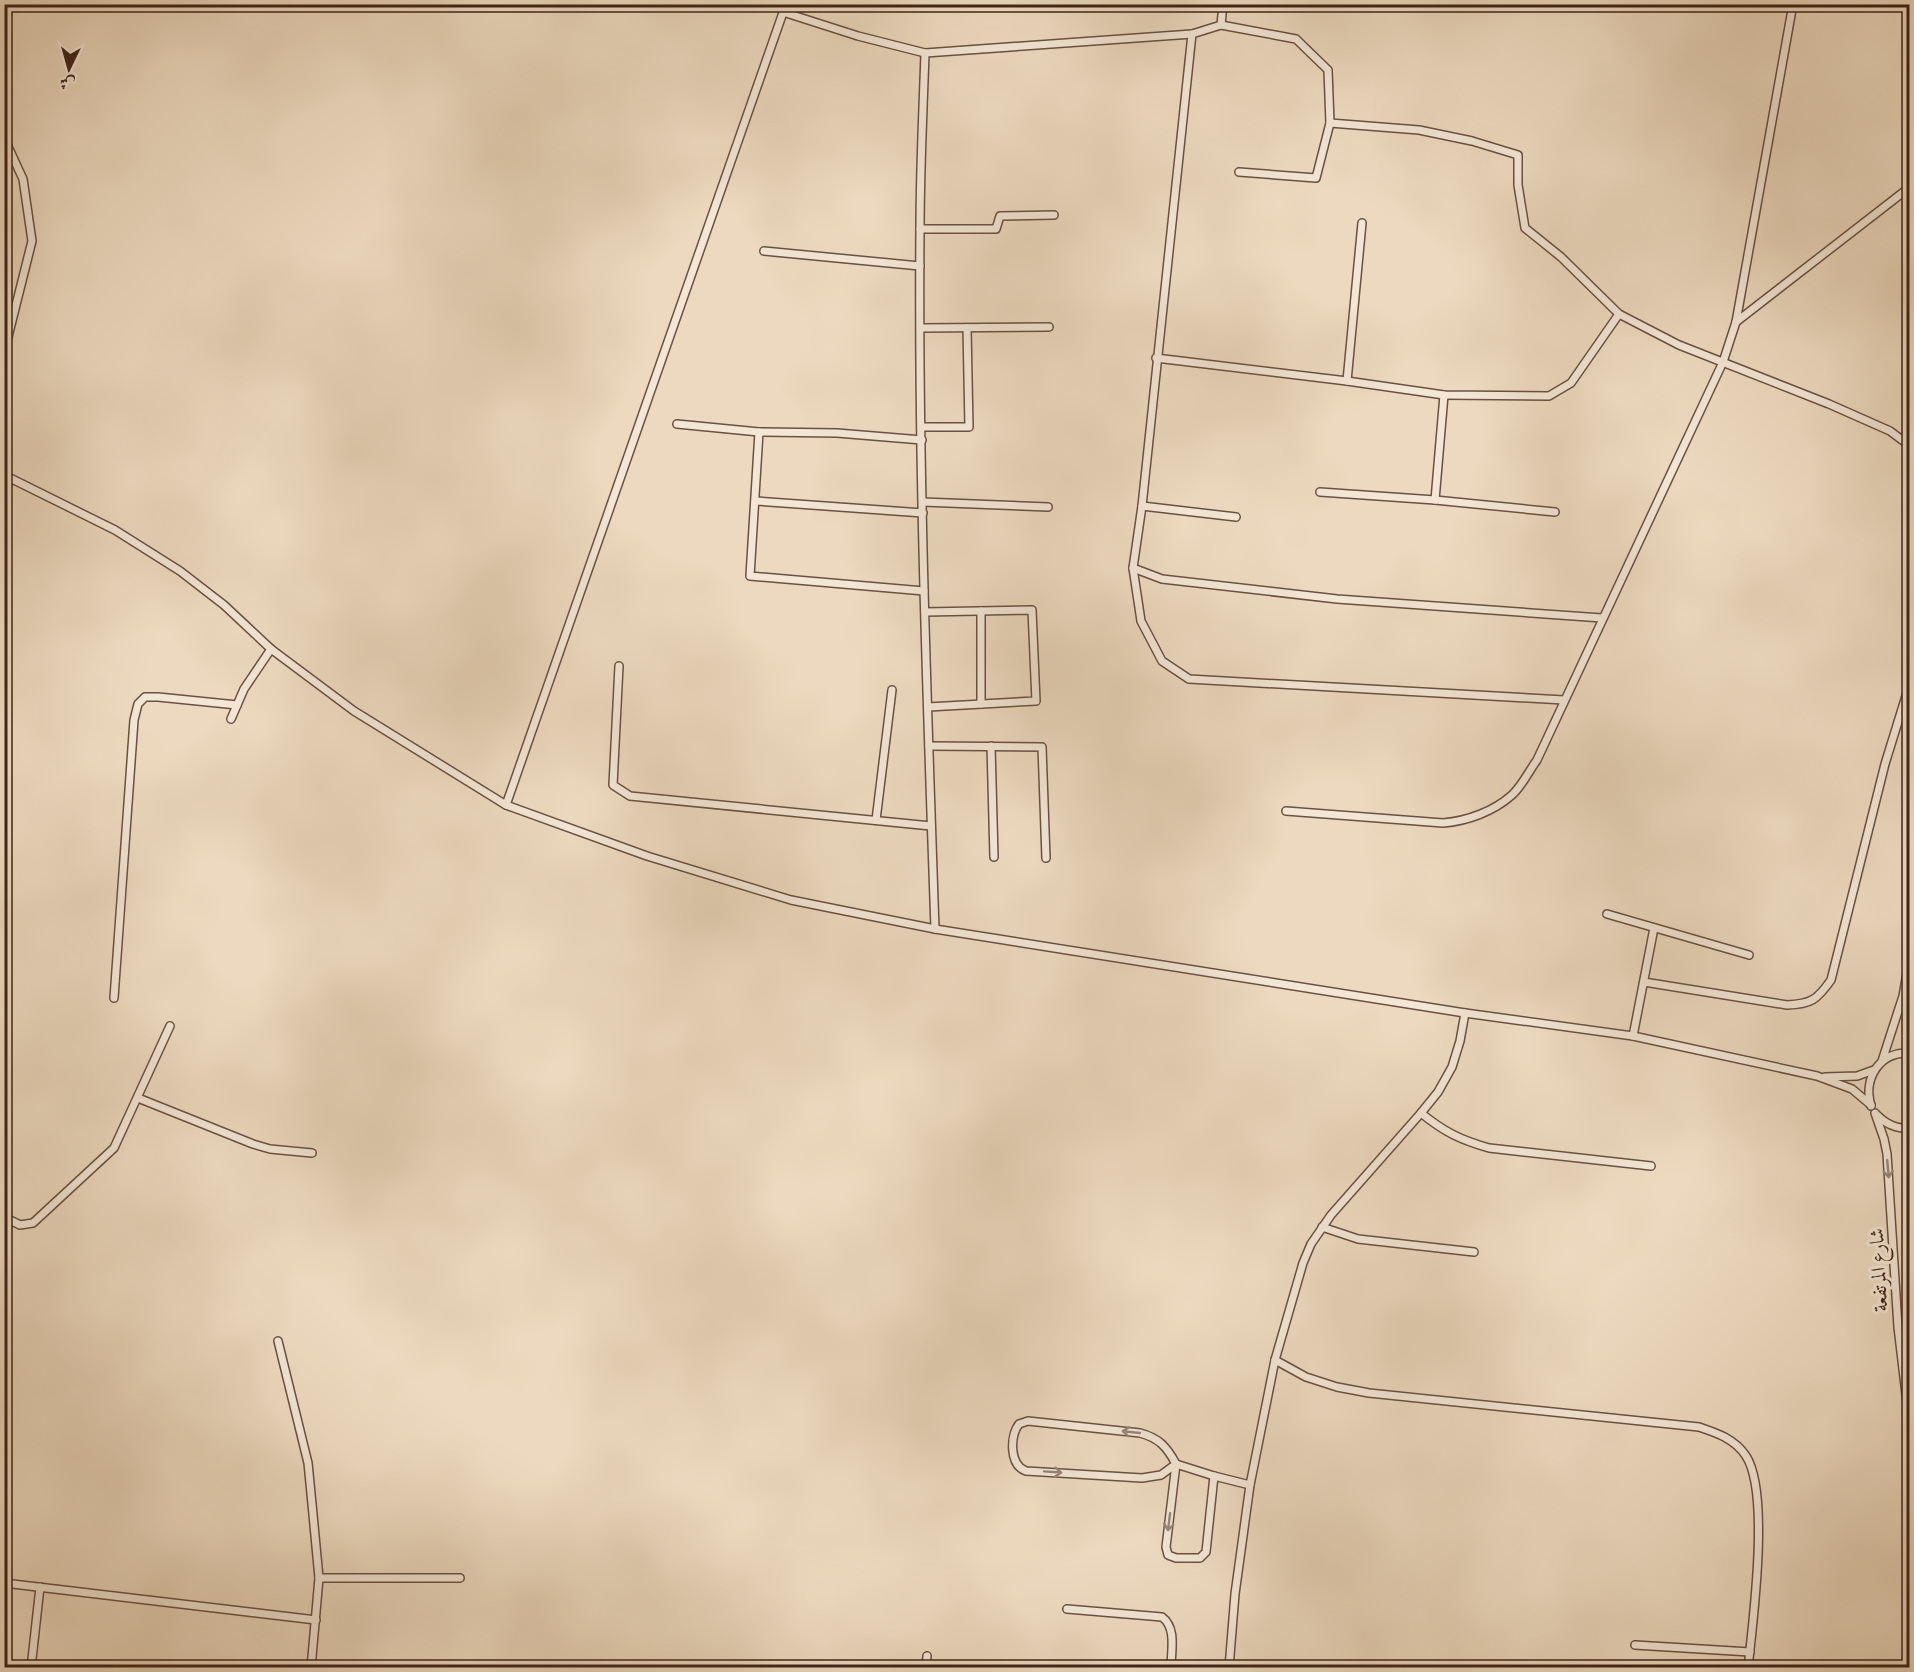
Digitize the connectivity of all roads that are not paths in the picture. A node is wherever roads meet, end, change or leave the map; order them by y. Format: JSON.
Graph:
{"nodes":[{"id":1,"x":1223,"y":4,"type":"edge"},
{"id":2,"x":1793,"y":4,"type":"edge"},
{"id":3,"x":785,"y":8,"type":"edge"},
{"id":4,"x":1221,"y":25,"type":"junction"},
{"id":5,"x":1192,"y":34,"type":"junction"},
{"id":6,"x":925,"y":53,"type":"junction"},
{"id":7,"x":1330,"y":123,"type":"junction"},
{"id":8,"x":4,"y":138,"type":"edge"},
{"id":9,"x":1239,"y":172,"type":"dead end"},
{"id":10,"x":1910,"y":187,"type":"edge"},
{"id":11,"x":1054,"y":215,"type":"dead end"},
{"id":12,"x":1362,"y":223,"type":"dead end"},
{"id":13,"x":920,"y":228,"type":"junction"},
{"id":14,"x":764,"y":251,"type":"dead end"},
{"id":15,"x":920,"y":266,"type":"junction"},
{"id":16,"x":1619,"y":314,"type":"junction"},
{"id":17,"x":1736,"y":322,"type":"junction"},
{"id":18,"x":1049,"y":327,"type":"dead end"},
{"id":19,"x":921,"y":328,"type":"junction"},
{"id":20,"x":967,"y":328,"type":"junction"},
{"id":21,"x":4,"y":345,"type":"edge"},
{"id":22,"x":1156,"y":358,"type":"junction"},
{"id":23,"x":1723,"y":362,"type":"junction"},
{"id":24,"x":1347,"y":381,"type":"junction"},
{"id":25,"x":1444,"y":395,"type":"junction"},
{"id":26,"x":677,"y":424,"type":"dead end"},
{"id":27,"x":921,"y":427,"type":"junction"},
{"id":28,"x":759,"y":432,"type":"junction"},
{"id":29,"x":922,"y":440,"type":"junction"},
{"id":30,"x":1910,"y":446,"type":"edge"},
{"id":31,"x":4,"y":475,"type":"edge"},
{"id":32,"x":1320,"y":492,"type":"dead end"},
{"id":33,"x":1434,"y":500,"type":"junction"},
{"id":34,"x":756,"y":501,"type":"junction"},
{"id":35,"x":923,"y":502,"type":"junction"},
{"id":36,"x":1142,"y":506,"type":"junction"},
{"id":37,"x":1048,"y":507,"type":"dead end"},
{"id":38,"x":1556,"y":512,"type":"dead end"},
{"id":39,"x":923,"y":513,"type":"junction"},
{"id":40,"x":1236,"y":517,"type":"dead end"},
{"id":41,"x":1132,"y":568,"type":"junction"},
{"id":42,"x":924,"y":591,"type":"junction"},
{"id":43,"x":981,"y":611,"type":"junction"},
{"id":44,"x":925,"y":612,"type":"junction"},
{"id":45,"x":1602,"y":618,"type":"junction"},
{"id":46,"x":271,"y":649,"type":"junction"},
{"id":47,"x":618,"y":666,"type":"dead end"},
{"id":48,"x":1910,"y":683,"type":"edge"},
{"id":49,"x":892,"y":690,"type":"dead end"},
{"id":50,"x":1564,"y":700,"type":"junction"},
{"id":51,"x":981,"y":704,"type":"junction"},
{"id":52,"x":237,"y":705,"type":"junction"},
{"id":53,"x":928,"y":707,"type":"junction"},
{"id":54,"x":231,"y":719,"type":"dead end"},
{"id":55,"x":929,"y":746,"type":"junction"},
{"id":56,"x":991,"y":747,"type":"junction"},
{"id":57,"x":506,"y":805,"type":"junction"},
{"id":58,"x":1286,"y":811,"type":"dead end"},
{"id":59,"x":876,"y":820,"type":"junction"},
{"id":60,"x":931,"y":826,"type":"junction"},
{"id":61,"x":994,"y":857,"type":"dead end"},
{"id":62,"x":1046,"y":858,"type":"dead end"},
{"id":63,"x":1607,"y":914,"type":"dead end"},
{"id":64,"x":1654,"y":928,"type":"junction"},
{"id":65,"x":935,"y":929,"type":"junction"},
{"id":66,"x":1749,"y":955,"type":"dead end"},
{"id":67,"x":1910,"y":956,"type":"edge"},
{"id":68,"x":1644,"y":982,"type":"junction"},
{"id":69,"x":114,"y":998,"type":"dead end"},
{"id":70,"x":1465,"y":1013,"type":"junction"},
{"id":71,"x":170,"y":1026,"type":"dead end"},
{"id":72,"x":1634,"y":1036,"type":"junction"},
{"id":73,"x":1910,"y":1053,"type":"edge"},
{"id":74,"x":1882,"y":1061,"type":"junction"},
{"id":75,"x":1874,"y":1070,"type":"junction"},
{"id":76,"x":1817,"y":1077,"type":"junction"},
{"id":77,"x":138,"y":1098,"type":"junction"},
{"id":78,"x":1870,"y":1105,"type":"junction"},
{"id":79,"x":1421,"y":1113,"type":"junction"},
{"id":80,"x":1875,"y":1113,"type":"junction"},
{"id":81,"x":1910,"y":1129,"type":"edge"},
{"id":82,"x":312,"y":1153,"type":"dead end"},
{"id":83,"x":1651,"y":1166,"type":"dead end"},
{"id":84,"x":4,"y":1217,"type":"edge"},
{"id":85,"x":1322,"y":1227,"type":"junction"},
{"id":86,"x":1474,"y":1252,"type":"dead end"},
{"id":87,"x":278,"y":1341,"type":"dead end"},
{"id":88,"x":1275,"y":1360,"type":"junction"},
{"id":89,"x":1910,"y":1428,"type":"edge"},
{"id":90,"x":1176,"y":1464,"type":"junction"},
{"id":91,"x":1214,"y":1476,"type":"junction"},
{"id":92,"x":1250,"y":1485,"type":"junction"},
{"id":93,"x":319,"y":1578,"type":"junction"},
{"id":94,"x":460,"y":1578,"type":"dead end"},
{"id":95,"x":4,"y":1583,"type":"edge"},
{"id":96,"x":40,"y":1587,"type":"junction"},
{"id":97,"x":1067,"y":1610,"type":"dead end"},
{"id":98,"x":316,"y":1620,"type":"junction"},
{"id":99,"x":1635,"y":1645,"type":"dead end"},
{"id":100,"x":1750,"y":1652,"type":"junction"},
{"id":101,"x":927,"y":1656,"type":"dead end"},
{"id":102,"x":31,"y":1668,"type":"edge"},
{"id":103,"x":311,"y":1668,"type":"edge"},
{"id":104,"x":926,"y":1668,"type":"edge"},
{"id":105,"x":1171,"y":1668,"type":"edge"},
{"id":106,"x":1228,"y":1668,"type":"edge"},
{"id":107,"x":1748,"y":1668,"type":"edge"}],
"edges":[{"from":1,"to":4,"type":"lane"},
{"from":2,"to":17,"type":"lane"},
{"from":3,"to":6,"type":"lane"},
{"from":3,"to":57,"type":"lane"},
{"from":4,"to":5,"type":"lane"},
{"from":4,"to":7,"type":"lane"},
{"from":5,"to":6,"type":"lane"},
{"from":5,"to":22,"type":"lane"},
{"from":6,"to":13,"type":"lane"},
{"from":7,"to":9,"type":"lane"},
{"from":7,"to":16,"type":"lane"},
{"from":8,"to":21,"type":"lane"},
{"from":10,"to":17,"type":"lane"},
{"from":11,"to":13,"type":"lane"},
{"from":12,"to":24,"type":"lane"},
{"from":13,"to":15,"type":"lane"},
{"from":14,"to":15,"type":"lane"},
{"from":15,"to":19,"type":"lane"},
{"from":16,"to":23,"type":"lane"},
{"from":16,"to":25,"type":"lane"},
{"from":17,"to":23,"type":"lane"},
{"from":18,"to":20,"type":"lane"},
{"from":19,"to":20,"type":"lane"},
{"from":19,"to":27,"type":"lane"},
{"from":20,"to":27,"type":"lane"},
{"from":22,"to":24,"type":"lane"},
{"from":22,"to":36,"type":"lane"},
{"from":23,"to":30,"type":"lane"},
{"from":23,"to":45,"type":"lane"},
{"from":24,"to":25,"type":"lane"},
{"from":25,"to":33,"type":"lane"},
{"from":26,"to":28,"type":"lane"},
{"from":27,"to":29,"type":"lane"},
{"from":28,"to":29,"type":"lane"},
{"from":28,"to":34,"type":"lane"},
{"from":29,"to":35,"type":"lane"},
{"from":31,"to":46,"type":"lane"},
{"from":32,"to":33,"type":"lane"},
{"from":33,"to":38,"type":"lane"},
{"from":34,"to":39,"type":"lane"},
{"from":34,"to":42,"type":"lane"},
{"from":35,"to":37,"type":"lane"},
{"from":35,"to":39,"type":"lane"},
{"from":36,"to":40,"type":"lane"},
{"from":36,"to":41,"type":"lane"},
{"from":39,"to":42,"type":"lane"},
{"from":41,"to":45,"type":"lane"},
{"from":41,"to":50,"type":"lane"},
{"from":42,"to":44,"type":"lane"},
{"from":43,"to":44,"type":"lane"},
{"from":43,"to":51,"type":"lane"},
{"from":43,"to":51,"type":"lane"},
{"from":44,"to":53,"type":"lane"},
{"from":45,"to":50,"type":"lane"},
{"from":46,"to":52,"type":"lane"},
{"from":46,"to":57,"type":"lane"},
{"from":47,"to":59,"type":"lane"},
{"from":48,"to":68,"type":"lane"},
{"from":49,"to":59,"type":"lane"},
{"from":50,"to":58,"type":"lane"},
{"from":51,"to":53,"type":"lane"},
{"from":52,"to":54,"type":"lane"},
{"from":52,"to":69,"type":"lane"},
{"from":53,"to":55,"type":"lane"},
{"from":55,"to":56,"type":"lane"},
{"from":55,"to":60,"type":"lane"},
{"from":56,"to":61,"type":"lane"},
{"from":56,"to":62,"type":"lane"},
{"from":57,"to":65,"type":"lane"},
{"from":59,"to":60,"type":"lane"},
{"from":60,"to":65,"type":"lane"},
{"from":63,"to":64,"type":"lane"},
{"from":64,"to":66,"type":"lane"},
{"from":64,"to":68,"type":"lane"},
{"from":65,"to":70,"type":"lane"},
{"from":67,"to":74,"type":"lane"},
{"from":68,"to":72,"type":"lane"},
{"from":70,"to":72,"type":"lane"},
{"from":70,"to":79,"type":"lane"},
{"from":71,"to":77,"type":"lane"},
{"from":72,"to":76,"type":"lane"},
{"from":73,"to":74,"type":"lane"},
{"from":74,"to":75,"type":"lane"},
{"from":75,"to":76,"type":"lane"},
{"from":75,"to":78,"type":"lane"},
{"from":76,"to":78,"type":"lane"},
{"from":77,"to":82,"type":"lane"},
{"from":77,"to":84,"type":"lane"},
{"from":78,"to":80,"type":"lane"},
{"from":79,"to":83,"type":"lane"},
{"from":79,"to":85,"type":"lane"},
{"from":80,"to":81,"type":"lane"},
{"from":80,"to":89,"type":"lane","name":"شارع المرتفعة","one_way":true},
{"from":85,"to":86,"type":"lane"},
{"from":85,"to":88,"type":"lane"},
{"from":87,"to":93,"type":"lane"},
{"from":88,"to":92,"type":"lane"},
{"from":88,"to":100,"type":"lane"},
{"from":90,"to":90,"type":"lane","one_way":true},
{"from":90,"to":91,"type":"lane"},
{"from":90,"to":91,"type":"lane","one_way":true},
{"from":91,"to":92,"type":"lane"},
{"from":92,"to":106,"type":"lane"},
{"from":93,"to":94,"type":"lane"},
{"from":93,"to":98,"type":"lane"},
{"from":95,"to":96,"type":"lane"},
{"from":96,"to":98,"type":"lane"},
{"from":96,"to":102,"type":"lane"},
{"from":97,"to":105,"type":"lane"},
{"from":98,"to":103,"type":"lane"},
{"from":99,"to":100,"type":"lane"},
{"from":100,"to":107,"type":"lane"},
{"from":101,"to":104,"type":"lane"}]}
